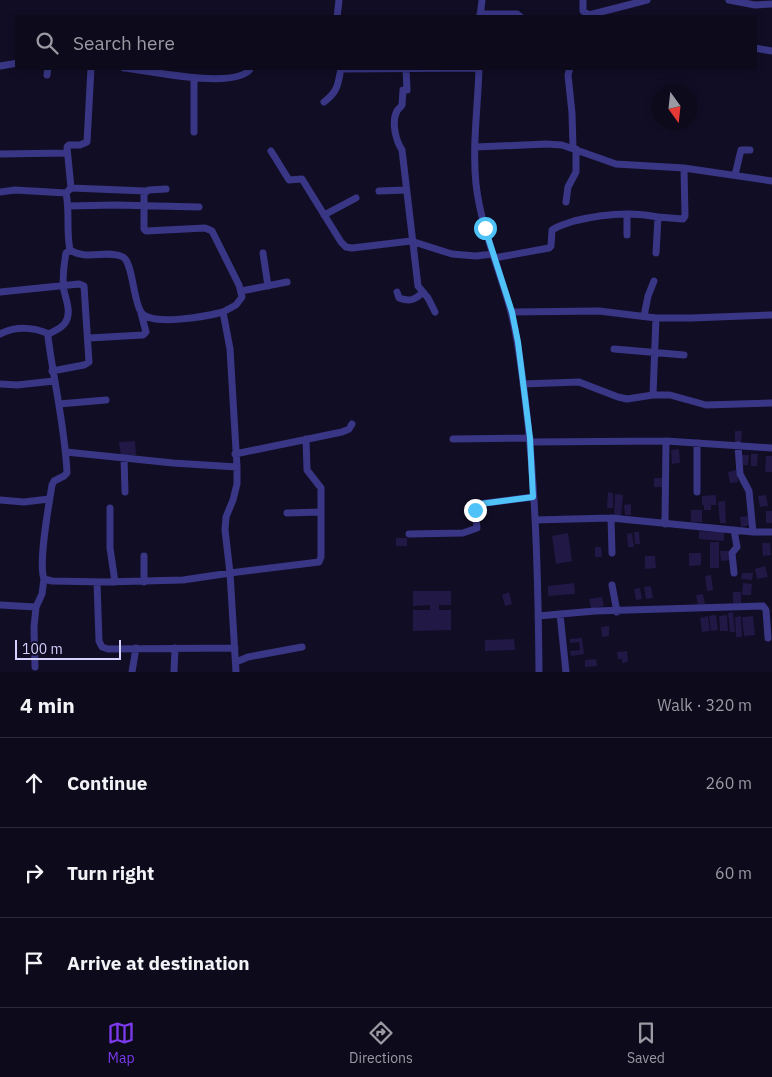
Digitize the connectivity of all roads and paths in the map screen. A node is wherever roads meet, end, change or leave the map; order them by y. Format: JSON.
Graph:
{"nodes":[{"id":1,"x":339,"y":0,"type":"edge"},
{"id":2,"x":482,"y":0,"type":"edge"},
{"id":3,"x":583,"y":0,"type":"edge"},
{"id":4,"x":647,"y":0,"type":"edge"},
{"id":5,"x":729,"y":0,"type":"edge"},
{"id":6,"x":772,"y":4,"type":"edge"},
{"id":7,"x":337,"y":15,"type":"edge"},
{"id":8,"x":480,"y":15,"type":"edge"},
{"id":9,"x":498,"y":15,"type":"edge"},
{"id":10,"x":518,"y":15,"type":"edge"},
{"id":11,"x":583,"y":15,"type":"edge"},
{"id":12,"x":757,"y":49,"type":"edge"},
{"id":13,"x":772,"y":52,"type":"edge"},
{"id":14,"x":15,"y":64,"type":"edge"},
{"id":15,"x":0,"y":66,"type":"edge"},
{"id":16,"x":90,"y":70,"type":"edge"},
{"id":17,"x":140,"y":70,"type":"edge"},
{"id":18,"x":250,"y":70,"type":"edge"},
{"id":19,"x":340,"y":70,"type":"edge"},
{"id":20,"x":406,"y":70,"type":"edge"},
{"id":21,"x":479,"y":70,"type":"edge"},
{"id":22,"x":569,"y":70,"type":"edge"},
{"id":23,"x":194,"y":78,"type":"junction"},
{"id":24,"x":324,"y":102,"type":"dead end"},
{"id":25,"x":194,"y":132,"type":"dead end"},
{"id":26,"x":476,"y":147,"type":"junction"},
{"id":27,"x":574,"y":149,"type":"junction"},
{"id":28,"x":750,"y":150,"type":"dead end"},
{"id":29,"x":271,"y":151,"type":"dead end"},
{"id":30,"x":67,"y":153,"type":"junction"},
{"id":31,"x":0,"y":154,"type":"edge"},
{"id":32,"x":684,"y":168,"type":"junction"},
{"id":33,"x":735,"y":175,"type":"junction"},
{"id":34,"x":772,"y":181,"type":"edge"},
{"id":35,"x":166,"y":188,"type":"dead end"},
{"id":36,"x":406,"y":190,"type":"junction"},
{"id":37,"x":68,"y":191,"type":"junction"},
{"id":38,"x":146,"y":191,"type":"junction"},
{"id":39,"x":0,"y":192,"type":"edge"},
{"id":40,"x":379,"y":192,"type":"dead end"},
{"id":41,"x":356,"y":198,"type":"dead end"},
{"id":42,"x":566,"y":202,"type":"dead end"},
{"id":43,"x":68,"y":206,"type":"junction"},
{"id":44,"x":144,"y":206,"type":"junction"},
{"id":45,"x":199,"y":207,"type":"dead end"},
{"id":46,"x":627,"y":214,"type":"junction"},
{"id":47,"x":324,"y":215,"type":"junction"},
{"id":48,"x":658,"y":217,"type":"junction"},
{"id":49,"x":627,"y":235,"type":"dead end"},
{"id":50,"x":411,"y":241,"type":"junction"},
{"id":51,"x":70,"y":250,"type":"junction"},
{"id":52,"x":263,"y":253,"type":"dead end"},
{"id":53,"x":656,"y":253,"type":"dead end"},
{"id":54,"x":493,"y":256,"type":"junction"},
{"id":55,"x":654,"y":281,"type":"dead end"},
{"id":56,"x":287,"y":282,"type":"dead end"},
{"id":57,"x":63,"y":286,"type":"junction"},
{"id":58,"x":268,"y":286,"type":"junction"},
{"id":59,"x":240,"y":291,"type":"junction"},
{"id":60,"x":0,"y":292,"type":"edge"},
{"id":61,"x":396,"y":292,"type":"dead end"},
{"id":62,"x":423,"y":292,"type":"junction"},
{"id":63,"x":223,"y":312,"type":"junction"},
{"id":64,"x":435,"y":312,"type":"dead end"},
{"id":65,"x":512,"y":312,"type":"junction"},
{"id":66,"x":141,"y":313,"type":"junction"},
{"id":67,"x":772,"y":314,"type":"edge"},
{"id":68,"x":644,"y":316,"type":"junction"},
{"id":69,"x":656,"y":318,"type":"junction"},
{"id":70,"x":0,"y":334,"type":"edge"},
{"id":71,"x":49,"y":334,"type":"junction"},
{"id":72,"x":89,"y":338,"type":"junction"},
{"id":73,"x":614,"y":349,"type":"dead end"},
{"id":74,"x":654,"y":354,"type":"junction"},
{"id":75,"x":684,"y":355,"type":"dead end"},
{"id":76,"x":52,"y":371,"type":"junction"},
{"id":77,"x":54,"y":381,"type":"junction"},
{"id":78,"x":0,"y":384,"type":"edge"},
{"id":79,"x":523,"y":384,"type":"junction"},
{"id":80,"x":653,"y":395,"type":"junction"},
{"id":81,"x":106,"y":400,"type":"dead end"},
{"id":82,"x":772,"y":403,"type":"edge"},
{"id":83,"x":60,"y":404,"type":"junction"},
{"id":84,"x":352,"y":424,"type":"dead end"},
{"id":85,"x":306,"y":439,"type":"junction"},
{"id":86,"x":453,"y":439,"type":"dead end"},
{"id":87,"x":530,"y":440,"type":"junction"},
{"id":88,"x":666,"y":441,"type":"junction"},
{"id":89,"x":697,"y":443,"type":"junction"},
{"id":90,"x":738,"y":445,"type":"junction"},
{"id":91,"x":772,"y":448,"type":"edge"},
{"id":92,"x":66,"y":452,"type":"junction"},
{"id":93,"x":235,"y":454,"type":"junction"},
{"id":94,"x":124,"y":458,"type":"junction"},
{"id":95,"x":237,"y":467,"type":"junction"},
{"id":96,"x":125,"y":492,"type":"dead end"},
{"id":97,"x":697,"y":492,"type":"dead end"},
{"id":98,"x":533,"y":497,"type":"junction"},
{"id":99,"x":0,"y":500,"type":"edge"},
{"id":100,"x":49,"y":500,"type":"junction"},
{"id":101,"x":110,"y":508,"type":"dead end"},
{"id":102,"x":320,"y":512,"type":"junction"},
{"id":103,"x":287,"y":513,"type":"dead end"},
{"id":104,"x":611,"y":518,"type":"junction"},
{"id":105,"x":534,"y":520,"type":"junction"},
{"id":106,"x":665,"y":524,"type":"junction"},
{"id":107,"x":734,"y":530,"type":"junction"},
{"id":108,"x":753,"y":532,"type":"junction"},
{"id":109,"x":772,"y":532,"type":"edge"},
{"id":110,"x":409,"y":534,"type":"dead end"},
{"id":111,"x":612,"y":554,"type":"dead end"},
{"id":112,"x":144,"y":556,"type":"dead end"},
{"id":113,"x":230,"y":573,"type":"junction"},
{"id":114,"x":734,"y":573,"type":"dead end"},
{"id":115,"x":44,"y":579,"type":"junction"},
{"id":116,"x":97,"y":582,"type":"junction"},
{"id":117,"x":115,"y":582,"type":"junction"},
{"id":118,"x":144,"y":582,"type":"junction"},
{"id":119,"x":612,"y":585,"type":"dead end"},
{"id":120,"x":0,"y":606,"type":"edge"},
{"id":121,"x":36,"y":607,"type":"junction"},
{"id":122,"x":617,"y":612,"type":"junction"},
{"id":123,"x":560,"y":614,"type":"junction"},
{"id":124,"x":538,"y":616,"type":"junction"},
{"id":125,"x":768,"y":638,"type":"dead end"},
{"id":126,"x":302,"y":647,"type":"dead end"},
{"id":127,"x":136,"y":648,"type":"junction"},
{"id":128,"x":175,"y":648,"type":"junction"},
{"id":129,"x":235,"y":648,"type":"junction"},
{"id":130,"x":236,"y":662,"type":"junction"},
{"id":131,"x":35,"y":667,"type":"dead end"},
{"id":132,"x":132,"y":672,"type":"edge"},
{"id":133,"x":174,"y":672,"type":"edge"},
{"id":134,"x":236,"y":672,"type":"edge"},
{"id":135,"x":539,"y":672,"type":"edge"},
{"id":136,"x":566,"y":672,"type":"edge"}],
"edges":[{"from":1,"to":7,"type":"street"},
{"from":2,"to":8,"type":"street"},
{"from":3,"to":11,"type":"street"},
{"from":4,"to":11,"type":"street"},
{"from":5,"to":6,"type":"street"},
{"from":9,"to":10,"type":"street"},
{"from":12,"to":13,"type":"street"},
{"from":14,"to":15,"type":"street"},
{"from":16,"to":30,"type":"street"},
{"from":17,"to":23,"type":"street"},
{"from":18,"to":23,"type":"street"},
{"from":19,"to":24,"type":"street"},
{"from":20,"to":36,"type":"street"},
{"from":21,"to":26,"type":"street"},
{"from":22,"to":27,"type":"street"},
{"from":23,"to":25,"type":"street"},
{"from":26,"to":27,"type":"street"},
{"from":26,"to":54,"type":"street"},
{"from":27,"to":32,"type":"street"},
{"from":27,"to":42,"type":"street"},
{"from":28,"to":33,"type":"street"},
{"from":29,"to":47,"type":"street"},
{"from":30,"to":31,"type":"street"},
{"from":30,"to":37,"type":"street"},
{"from":32,"to":33,"type":"street"},
{"from":32,"to":48,"type":"street"},
{"from":33,"to":34,"type":"street"},
{"from":35,"to":38,"type":"street"},
{"from":36,"to":40,"type":"street"},
{"from":36,"to":50,"type":"street"},
{"from":37,"to":38,"type":"street"},
{"from":37,"to":39,"type":"street"},
{"from":37,"to":43,"type":"street"},
{"from":38,"to":44,"type":"street"},
{"from":41,"to":47,"type":"street"},
{"from":43,"to":44,"type":"street"},
{"from":43,"to":51,"type":"street"},
{"from":44,"to":45,"type":"street"},
{"from":44,"to":59,"type":"street"},
{"from":46,"to":48,"type":"street"},
{"from":46,"to":49,"type":"street"},
{"from":46,"to":54,"type":"street"},
{"from":47,"to":50,"type":"street"},
{"from":48,"to":53,"type":"street"},
{"from":50,"to":54,"type":"street"},
{"from":50,"to":62,"type":"street"},
{"from":51,"to":57,"type":"street"},
{"from":51,"to":66,"type":"street"},
{"from":52,"to":58,"type":"street"},
{"from":54,"to":65,"type":"street"},
{"from":55,"to":68,"type":"street"},
{"from":56,"to":58,"type":"street"},
{"from":57,"to":60,"type":"street"},
{"from":57,"to":71,"type":"street"},
{"from":57,"to":72,"type":"street"},
{"from":58,"to":59,"type":"street"},
{"from":59,"to":63,"type":"street"},
{"from":61,"to":62,"type":"street"},
{"from":62,"to":64,"type":"street"},
{"from":63,"to":66,"type":"street"},
{"from":63,"to":93,"type":"street"},
{"from":65,"to":68,"type":"street"},
{"from":65,"to":79,"type":"street"},
{"from":66,"to":72,"type":"street"},
{"from":67,"to":69,"type":"street"},
{"from":68,"to":69,"type":"street"},
{"from":69,"to":74,"type":"street"},
{"from":70,"to":71,"type":"street"},
{"from":71,"to":76,"type":"street"},
{"from":72,"to":76,"type":"street"},
{"from":73,"to":74,"type":"street"},
{"from":74,"to":75,"type":"street"},
{"from":74,"to":80,"type":"street"},
{"from":76,"to":77,"type":"street"},
{"from":77,"to":78,"type":"street"},
{"from":77,"to":83,"type":"street"},
{"from":79,"to":80,"type":"street"},
{"from":79,"to":87,"type":"street"},
{"from":80,"to":82,"type":"street"},
{"from":81,"to":83,"type":"street"},
{"from":83,"to":92,"type":"street"},
{"from":84,"to":85,"type":"street"},
{"from":85,"to":93,"type":"street"},
{"from":85,"to":102,"type":"street"},
{"from":86,"to":87,"type":"street"},
{"from":87,"to":88,"type":"street"},
{"from":87,"to":98,"type":"street"},
{"from":88,"to":89,"type":"street"},
{"from":88,"to":106,"type":"street"},
{"from":89,"to":90,"type":"street"},
{"from":89,"to":97,"type":"street"},
{"from":90,"to":91,"type":"street"},
{"from":90,"to":108,"type":"street"},
{"from":92,"to":94,"type":"street"},
{"from":92,"to":100,"type":"street"},
{"from":93,"to":95,"type":"street"},
{"from":94,"to":95,"type":"street"},
{"from":94,"to":96,"type":"street"},
{"from":95,"to":113,"type":"street"},
{"from":98,"to":105,"type":"street"},
{"from":98,"to":110,"type":"street"},
{"from":99,"to":100,"type":"street"},
{"from":100,"to":115,"type":"street"},
{"from":101,"to":117,"type":"street"},
{"from":102,"to":103,"type":"street"},
{"from":102,"to":113,"type":"street"},
{"from":104,"to":105,"type":"street"},
{"from":104,"to":106,"type":"street"},
{"from":104,"to":111,"type":"street"},
{"from":105,"to":124,"type":"street"},
{"from":106,"to":107,"type":"street"},
{"from":107,"to":108,"type":"street"},
{"from":107,"to":114,"type":"street"},
{"from":108,"to":109,"type":"street"},
{"from":112,"to":118,"type":"street"},
{"from":113,"to":118,"type":"street"},
{"from":113,"to":129,"type":"street"},
{"from":115,"to":116,"type":"street"},
{"from":115,"to":121,"type":"street"},
{"from":116,"to":117,"type":"street"},
{"from":116,"to":127,"type":"street"},
{"from":117,"to":118,"type":"street"},
{"from":119,"to":122,"type":"street"},
{"from":120,"to":121,"type":"street"},
{"from":121,"to":131,"type":"street"},
{"from":122,"to":123,"type":"street"},
{"from":122,"to":125,"type":"street"},
{"from":123,"to":124,"type":"street"},
{"from":123,"to":136,"type":"street"},
{"from":124,"to":135,"type":"street"},
{"from":126,"to":130,"type":"street"},
{"from":127,"to":128,"type":"street"},
{"from":127,"to":132,"type":"street"},
{"from":128,"to":129,"type":"street"},
{"from":128,"to":133,"type":"street"},
{"from":129,"to":130,"type":"street"},
{"from":130,"to":134,"type":"street"}]}
